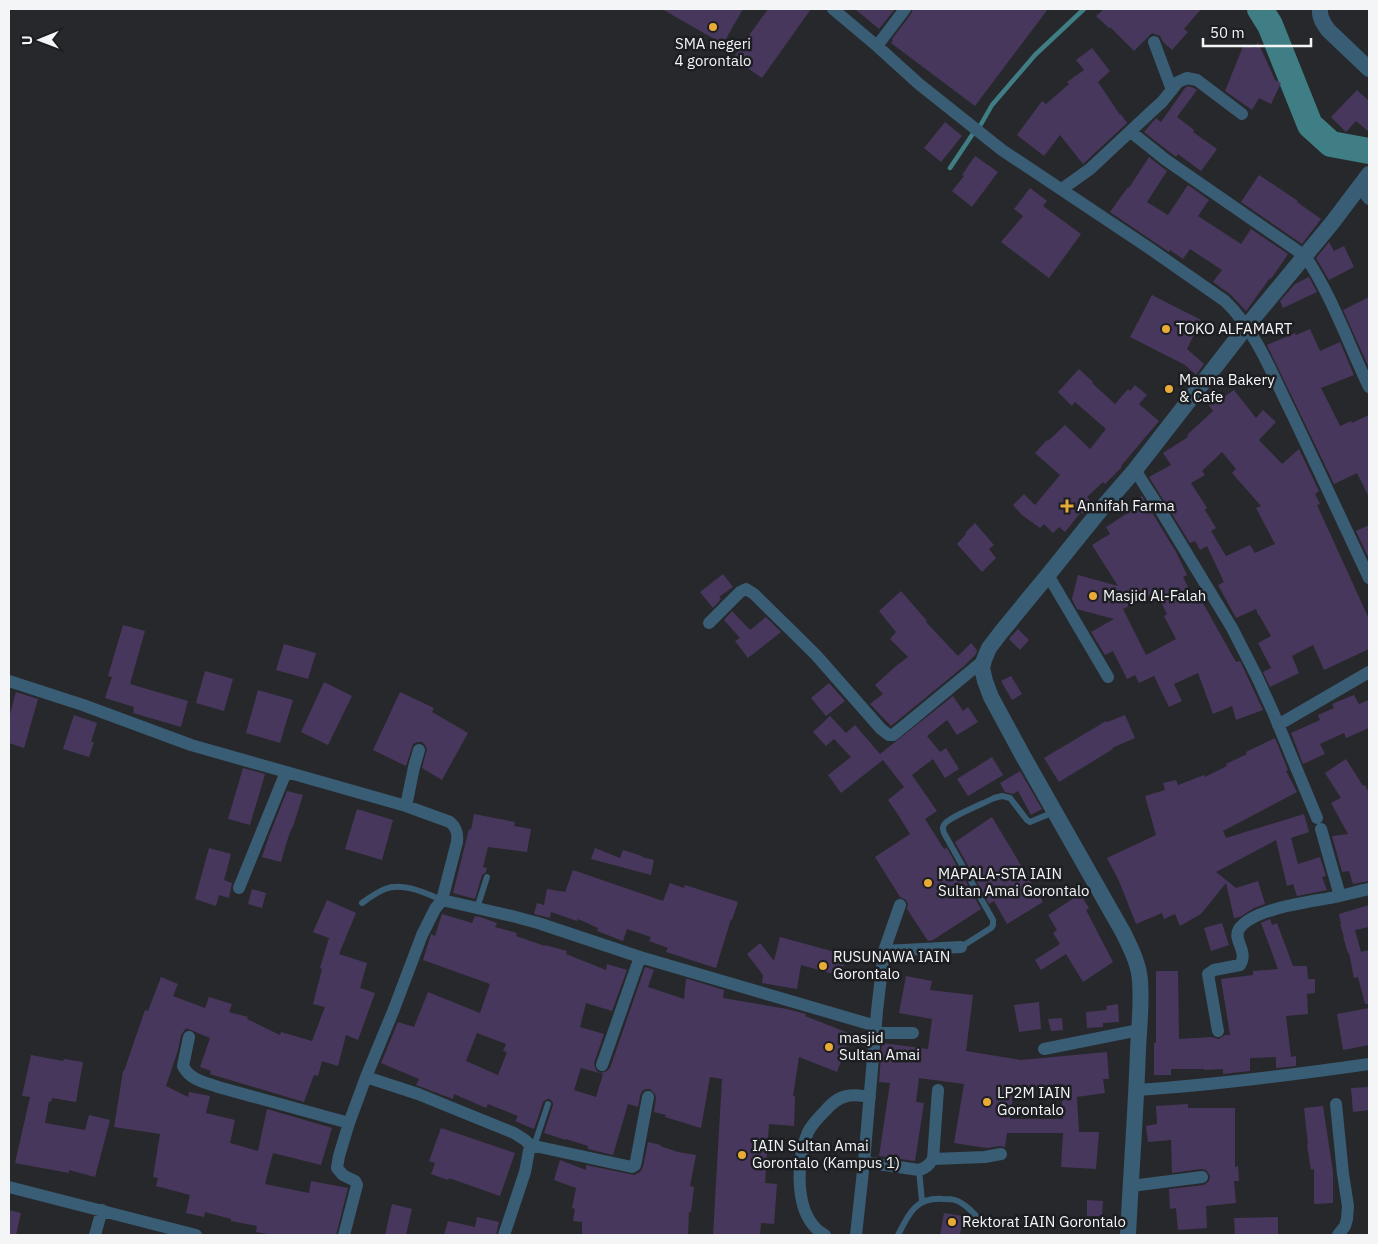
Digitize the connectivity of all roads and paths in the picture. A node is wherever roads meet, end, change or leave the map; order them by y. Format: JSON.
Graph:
{"nodes":[{"id":1,"x":833,"y":9,"type":"edge"},
{"id":2,"x":905,"y":9,"type":"edge"},
{"id":3,"x":1320,"y":9,"type":"edge"},
{"id":4,"x":1154,"y":42,"type":"dead end"},
{"id":5,"x":877,"y":46,"type":"junction"},
{"id":6,"x":1369,"y":69,"type":"edge"},
{"id":7,"x":1172,"y":90,"type":"junction"},
{"id":8,"x":1242,"y":114,"type":"dead end"},
{"id":9,"x":1131,"y":132,"type":"junction"},
{"id":10,"x":1369,"y":174,"type":"edge"},
{"id":11,"x":1062,"y":190,"type":"junction"},
{"id":12,"x":1364,"y":193,"type":"edge"},
{"id":13,"x":1304,"y":256,"type":"junction"},
{"id":14,"x":1246,"y":327,"type":"junction"},
{"id":15,"x":1369,"y":387,"type":"edge"},
{"id":16,"x":1135,"y":470,"type":"junction"},
{"id":17,"x":1048,"y":576,"type":"junction"},
{"id":18,"x":1369,"y":578,"type":"edge"},
{"id":19,"x":709,"y":623,"type":"dead end"},
{"id":20,"x":984,"y":660,"type":"junction"},
{"id":21,"x":1369,"y":672,"type":"edge"},
{"id":22,"x":1108,"y":677,"type":"dead end"},
{"id":23,"x":9,"y":681,"type":"edge"},
{"id":24,"x":1278,"y":725,"type":"junction"},
{"id":25,"x":419,"y":750,"type":"dead end"},
{"id":26,"x":286,"y":772,"type":"junction"},
{"id":27,"x":406,"y":806,"type":"junction"},
{"id":28,"x":1055,"y":812,"type":"junction"},
{"id":29,"x":488,"y":877,"type":"dead end"},
{"id":30,"x":239,"y":888,"type":"dead end"},
{"id":31,"x":1369,"y":889,"type":"edge"},
{"id":32,"x":1340,"y":896,"type":"junction"},
{"id":33,"x":442,"y":900,"type":"junction"},
{"id":34,"x":362,"y":903,"type":"dead end"},
{"id":35,"x":477,"y":908,"type":"junction"},
{"id":36,"x":898,"y":909,"type":"dead end"},
{"id":37,"x":961,"y":947,"type":"joint"},
{"id":38,"x":884,"y":952,"type":"junction"},
{"id":39,"x":640,"y":957,"type":"junction"},
{"id":40,"x":876,"y":1030,"type":"junction"},
{"id":41,"x":1139,"y":1030,"type":"junction"},
{"id":42,"x":1218,"y":1031,"type":"dead end"},
{"id":43,"x":913,"y":1033,"type":"dead end"},
{"id":44,"x":189,"y":1037,"type":"dead end"},
{"id":45,"x":1044,"y":1049,"type":"dead end"},
{"id":46,"x":1369,"y":1064,"type":"edge"},
{"id":47,"x":602,"y":1066,"type":"dead end"},
{"id":48,"x":366,"y":1077,"type":"junction"},
{"id":49,"x":938,"y":1090,"type":"dead end"},
{"id":50,"x":1137,"y":1090,"type":"junction"},
{"id":51,"x":870,"y":1096,"type":"junction"},
{"id":52,"x":648,"y":1097,"type":"dead end"},
{"id":53,"x":548,"y":1104,"type":"dead end"},
{"id":54,"x":1336,"y":1104,"type":"dead end"},
{"id":55,"x":349,"y":1122,"type":"junction"},
{"id":56,"x":532,"y":1145,"type":"junction"},
{"id":57,"x":1001,"y":1154,"type":"dead end"},
{"id":58,"x":933,"y":1159,"type":"junction"},
{"id":59,"x":864,"y":1162,"type":"junction"},
{"id":60,"x":919,"y":1170,"type":"junction"},
{"id":61,"x":1202,"y":1177,"type":"dead end"},
{"id":62,"x":1131,"y":1186,"type":"junction"},
{"id":63,"x":9,"y":1187,"type":"edge"},
{"id":64,"x":922,"y":1201,"type":"junction"},
{"id":65,"x":102,"y":1210,"type":"junction"},
{"id":66,"x":985,"y":1226,"type":"dead end"},
{"id":67,"x":94,"y":1235,"type":"edge"},
{"id":68,"x":196,"y":1235,"type":"edge"},
{"id":69,"x":344,"y":1235,"type":"edge"},
{"id":70,"x":504,"y":1235,"type":"edge"},
{"id":71,"x":825,"y":1235,"type":"edge"},
{"id":72,"x":856,"y":1235,"type":"edge"},
{"id":73,"x":898,"y":1235,"type":"edge"},
{"id":74,"x":1128,"y":1235,"type":"edge"},
{"id":75,"x":1338,"y":1235,"type":"edge"}],
"edges":[{"from":1,"to":5,"type":"street"},
{"from":2,"to":5,"type":"street"},
{"from":3,"to":6,"type":"street"},
{"from":4,"to":7,"type":"street"},
{"from":5,"to":11,"type":"street"},
{"from":7,"to":8,"type":"street"},
{"from":7,"to":9,"type":"street"},
{"from":9,"to":11,"type":"street"},
{"from":9,"to":13,"type":"street"},
{"from":10,"to":12,"type":"street"},
{"from":11,"to":14,"type":"street"},
{"from":12,"to":13,"type":"street"},
{"from":13,"to":14,"type":"street"},
{"from":13,"to":15,"type":"street"},
{"from":14,"to":16,"type":"street"},
{"from":14,"to":18,"type":"street"},
{"from":16,"to":17,"type":"street"},
{"from":16,"to":24,"type":"street"},
{"from":17,"to":20,"type":"street"},
{"from":17,"to":22,"type":"street"},
{"from":19,"to":20,"type":"street"},
{"from":20,"to":28,"type":"street"},
{"from":21,"to":24,"type":"street"},
{"from":23,"to":26,"type":"street"},
{"from":24,"to":32,"type":"street"},
{"from":25,"to":27,"type":"street"},
{"from":26,"to":27,"type":"street"},
{"from":26,"to":30,"type":"street"},
{"from":27,"to":33,"type":"street"},
{"from":28,"to":37,"type":"lane"},
{"from":28,"to":41,"type":"street"},
{"from":29,"to":35,"type":"lane"},
{"from":31,"to":32,"type":"street"},
{"from":32,"to":42,"type":"street"},
{"from":33,"to":34,"type":"lane"},
{"from":33,"to":35,"type":"street"},
{"from":33,"to":48,"type":"street"},
{"from":35,"to":39,"type":"street"},
{"from":36,"to":38,"type":"street"},
{"from":37,"to":38,"type":"street"},
{"from":38,"to":40,"type":"street"},
{"from":39,"to":40,"type":"street"},
{"from":39,"to":47,"type":"street"},
{"from":40,"to":43,"type":"street"},
{"from":40,"to":51,"type":"street"},
{"from":41,"to":45,"type":"street"},
{"from":41,"to":50,"type":"street"},
{"from":44,"to":55,"type":"street"},
{"from":46,"to":50,"type":"street"},
{"from":48,"to":55,"type":"street"},
{"from":48,"to":56,"type":"street"},
{"from":49,"to":58,"type":"street"},
{"from":50,"to":62,"type":"street"},
{"from":51,"to":59,"type":"street"},
{"from":51,"to":71,"type":"street"},
{"from":52,"to":56,"type":"street"},
{"from":53,"to":56,"type":"lane"},
{"from":54,"to":75,"type":"street"},
{"from":55,"to":69,"type":"street"},
{"from":56,"to":70,"type":"street"},
{"from":57,"to":58,"type":"street"},
{"from":58,"to":60,"type":"street"},
{"from":59,"to":60,"type":"street"},
{"from":59,"to":72,"type":"street"},
{"from":60,"to":64,"type":"lane"},
{"from":61,"to":62,"type":"street"},
{"from":62,"to":74,"type":"street"},
{"from":63,"to":65,"type":"street"},
{"from":64,"to":66,"type":"lane"},
{"from":64,"to":73,"type":"lane"},
{"from":65,"to":67,"type":"street"},
{"from":65,"to":68,"type":"street"}]}
